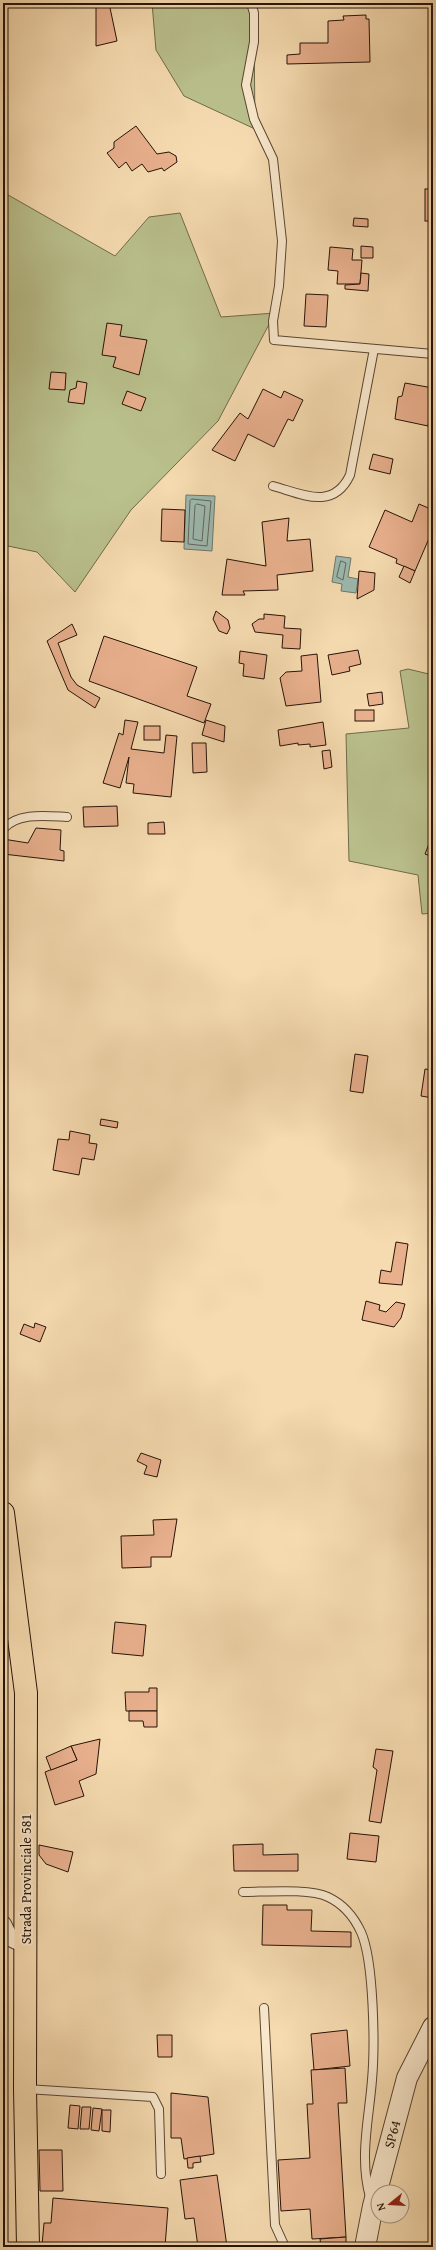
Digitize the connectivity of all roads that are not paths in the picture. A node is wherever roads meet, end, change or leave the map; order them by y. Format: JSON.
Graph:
{"nodes":[{"id":1,"x":251,"y":3,"type":"edge"},
{"id":2,"x":374,"y":349,"type":"junction"},
{"id":3,"x":433,"y":354,"type":"edge"},
{"id":4,"x":273,"y":486,"type":"dead end"},
{"id":5,"x":67,"y":817,"type":"dead end"},
{"id":6,"x":3,"y":829,"type":"edge"},
{"id":7,"x":3,"y":1513,"type":"edge"},
{"id":8,"x":243,"y":1892,"type":"dead end"},
{"id":9,"x":3,"y":1924,"type":"edge"},
{"id":10,"x":26,"y":1945,"type":"junction"},
{"id":11,"x":264,"y":2008,"type":"dead end"},
{"id":12,"x":433,"y":2027,"type":"edge"},
{"id":13,"x":25,"y":2089,"type":"junction"},
{"id":14,"x":161,"y":2174,"type":"dead end"},
{"id":15,"x":379,"y":2184,"type":"edge"},
{"id":16,"x":370,"y":2196,"type":"edge"},
{"id":17,"x":370,"y":2221,"type":"edge"},
{"id":18,"x":28,"y":2247,"type":"edge"},
{"id":19,"x":285,"y":2247,"type":"edge"},
{"id":20,"x":365,"y":2247,"type":"edge"}],
"edges":[{"from":1,"to":2,"type":"lane"},
{"from":2,"to":3,"type":"lane"},
{"from":2,"to":4,"type":"lane"},
{"from":5,"to":6,"type":"lane"},
{"from":7,"to":10,"type":"main road","name":"Strada Provinciale 581"},
{"from":8,"to":16,"type":"lane"},
{"from":9,"to":10,"type":"street"},
{"from":10,"to":13,"type":"main road","name":"Strada Provinciale 581"},
{"from":11,"to":19,"type":"lane"},
{"from":12,"to":15,"type":"street","name":"SP64","number":"SP64"},
{"from":13,"to":14,"type":"lane"},
{"from":13,"to":18,"type":"main road","name":"Strada Provinciale 581"},
{"from":17,"to":20,"type":"street","name":"SP64","number":"SP64"}]}
